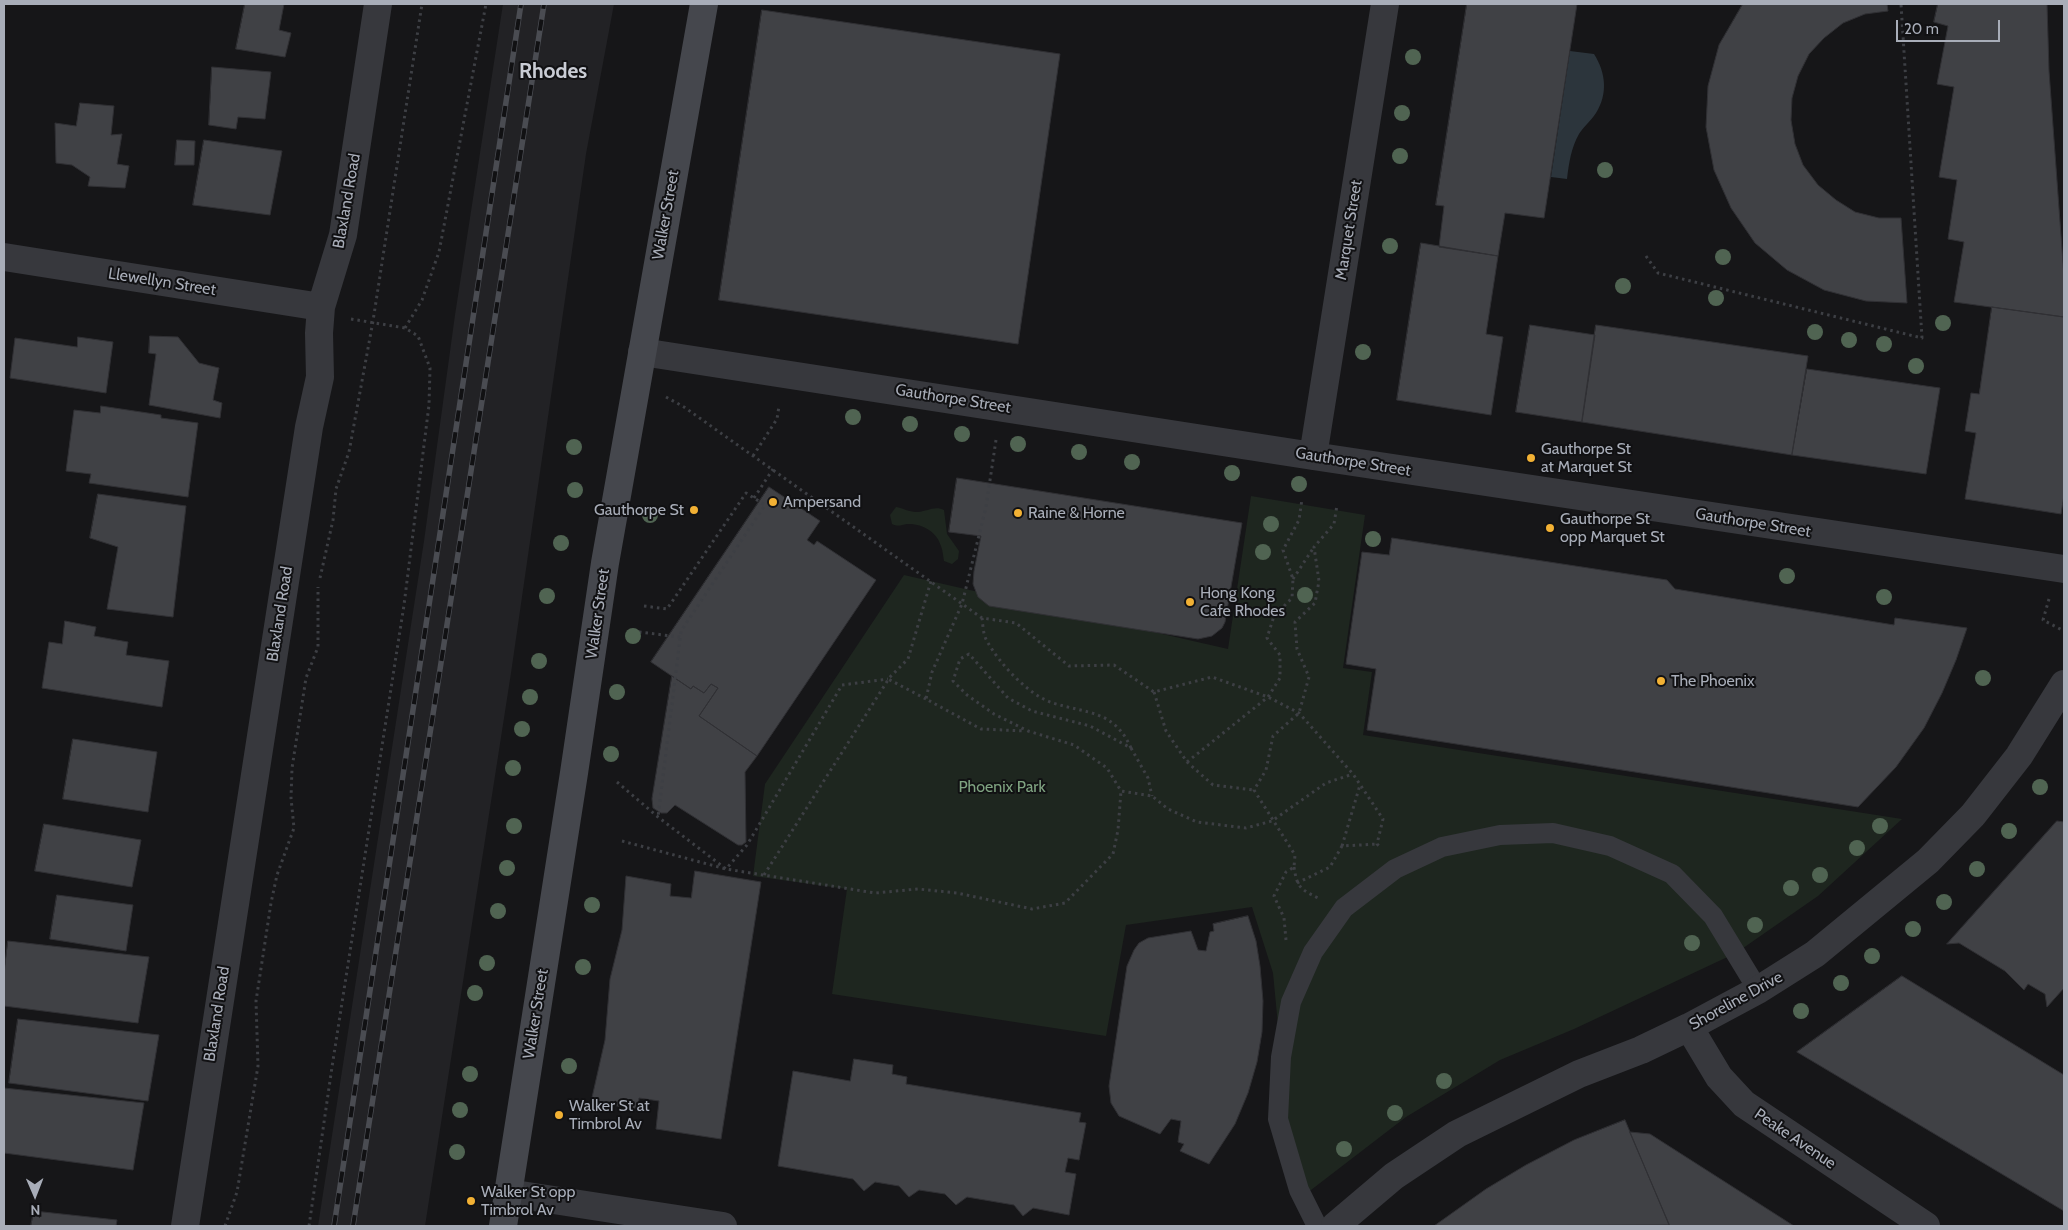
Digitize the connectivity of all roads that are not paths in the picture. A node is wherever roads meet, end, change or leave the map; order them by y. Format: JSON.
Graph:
{"nodes":[{"id":1,"x":378,"y":4,"type":"edge"},
{"id":2,"x":704,"y":4,"type":"edge"},
{"id":3,"x":1385,"y":4,"type":"edge"},
{"id":4,"x":4,"y":257,"type":"edge"},
{"id":5,"x":321,"y":307,"type":"junction"},
{"id":6,"x":642,"y":352,"type":"junction"},
{"id":7,"x":1313,"y":456,"type":"junction"},
{"id":8,"x":2064,"y":569,"type":"edge"},
{"id":9,"x":2064,"y":684,"type":"edge"},
{"id":10,"x":1758,"y":990,"type":"junction"},
{"id":11,"x":1689,"y":1027,"type":"junction"},
{"id":12,"x":508,"y":1193,"type":"junction"},
{"id":13,"x":184,"y":1226,"type":"edge"},
{"id":14,"x":503,"y":1226,"type":"edge"},
{"id":15,"x":723,"y":1226,"type":"edge"},
{"id":16,"x":1317,"y":1226,"type":"edge"},
{"id":17,"x":1335,"y":1226,"type":"edge"},
{"id":18,"x":1926,"y":1226,"type":"edge"}],
"edges":[{"from":1,"to":5,"type":"street","name":"Blaxland Road"},
{"from":2,"to":6,"type":"street","name":"Walker Street"},
{"from":3,"to":7,"type":"street","name":"Marquet Street"},
{"from":4,"to":5,"type":"street","name":"Llewellyn Street"},
{"from":5,"to":13,"type":"street","name":"Blaxland Road"},
{"from":6,"to":7,"type":"street","name":"Gauthorpe Street"},
{"from":6,"to":12,"type":"street","name":"Walker Street"},
{"from":7,"to":8,"type":"street","name":"Gauthorpe Street"},
{"from":9,"to":10,"type":"street","name":"Shoreline Drive"},
{"from":10,"to":11,"type":"street","name":"Shoreline Drive"},
{"from":10,"to":16,"type":"lane"},
{"from":11,"to":17,"type":"street","name":"Shoreline Drive"},
{"from":11,"to":18,"type":"street","name":"Peake Avenue"},
{"from":12,"to":14,"type":"street","name":"Walker Street"},
{"from":12,"to":15,"type":"street"}]}
